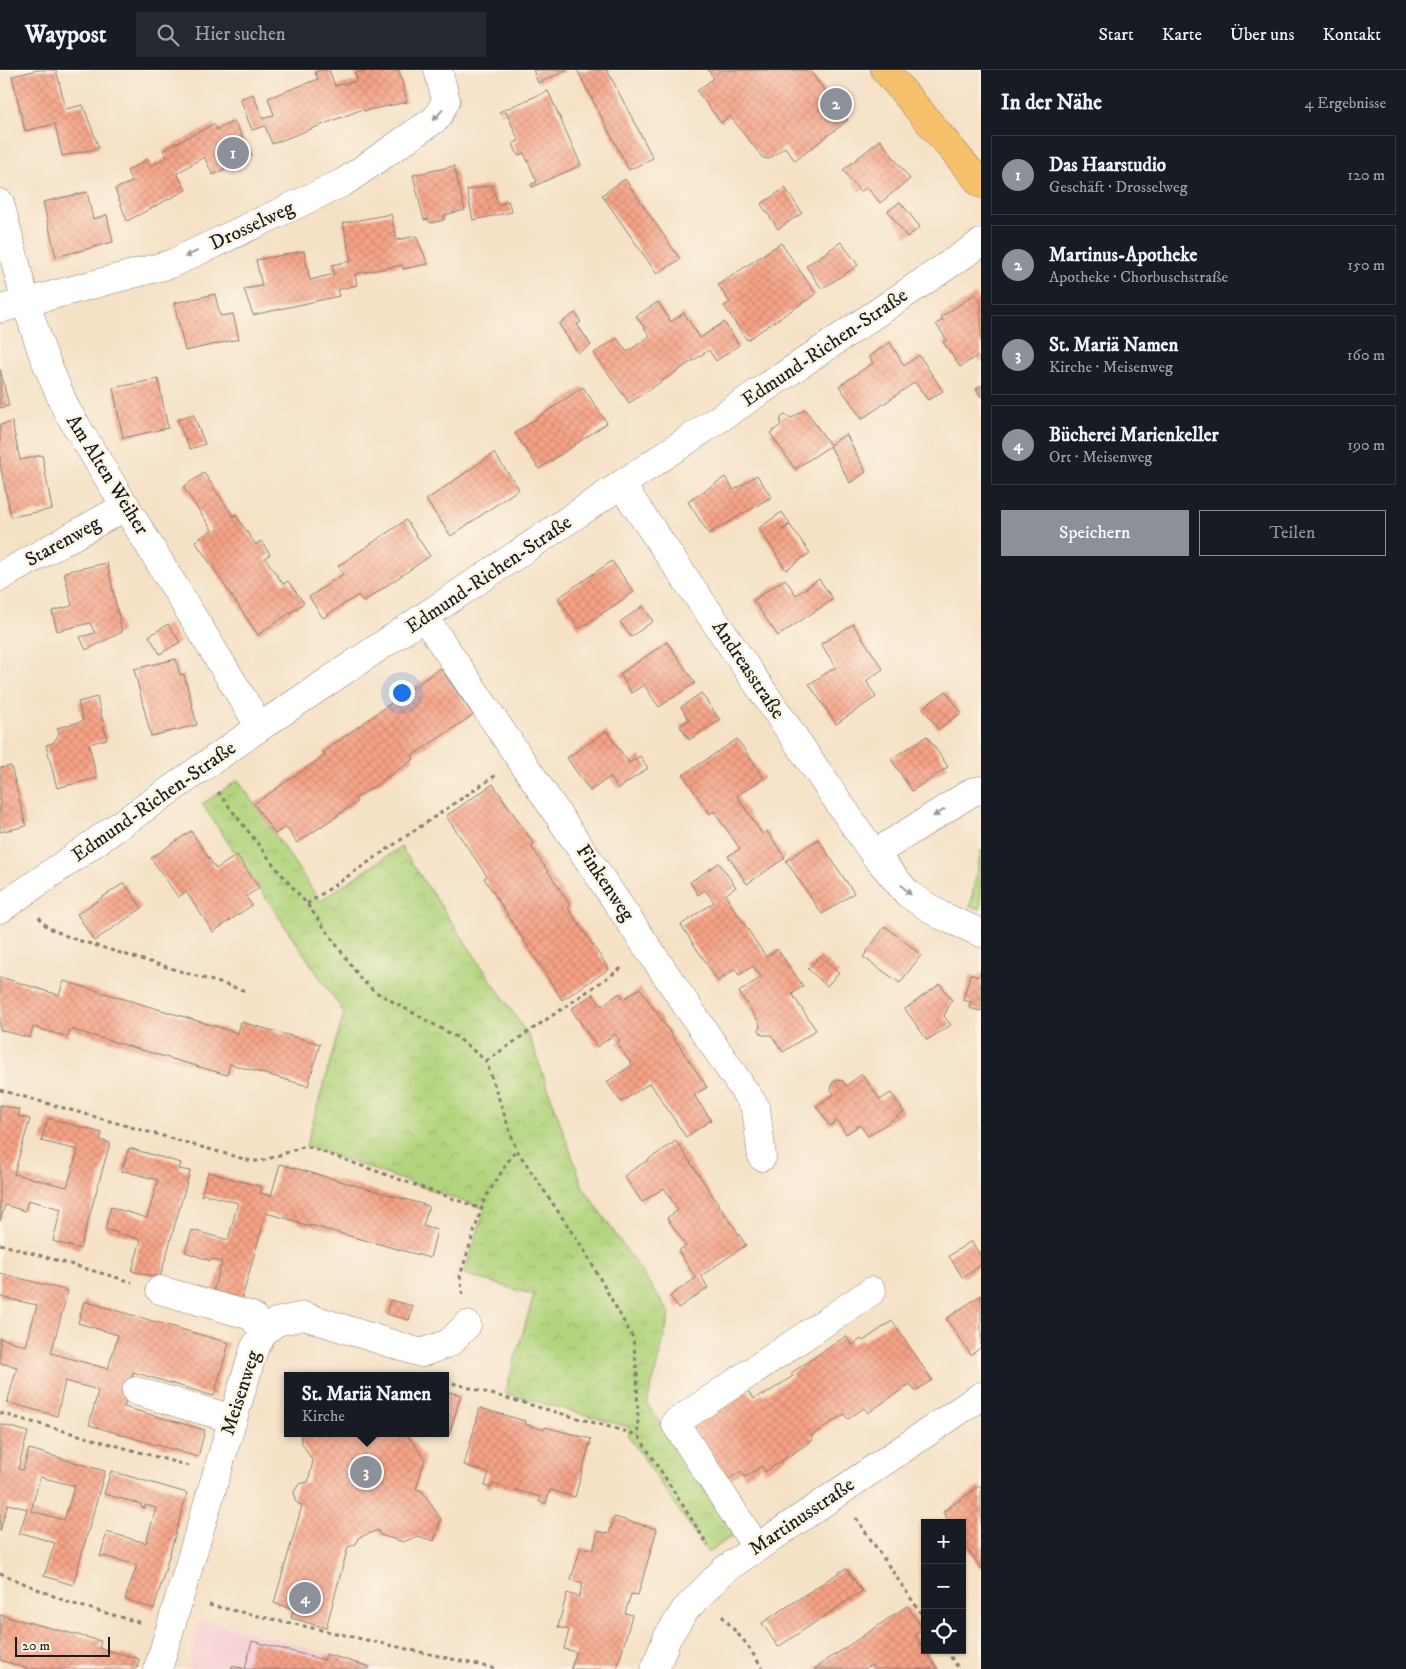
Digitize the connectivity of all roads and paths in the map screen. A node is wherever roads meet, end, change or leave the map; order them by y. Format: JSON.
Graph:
{"nodes":[{"id":1,"x":438,"y":70,"type":"edge"},
{"id":2,"x":885,"y":70,"type":"edge"},
{"id":3,"x":981,"y":184,"type":"edge"},
{"id":4,"x":0,"y":203,"type":"edge"},
{"id":5,"x":981,"y":243,"type":"edge"},
{"id":6,"x":26,"y":303,"type":"junction"},
{"id":7,"x":0,"y":309,"type":"edge"},
{"id":8,"x":622,"y":486,"type":"junction"},
{"id":9,"x":126,"y":506,"type":"junction"},
{"id":10,"x":0,"y":577,"type":"edge"},
{"id":11,"x":425,"y":618,"type":"junction"},
{"id":12,"x":260,"y":727,"type":"junction"},
{"id":13,"x":520,"y":758,"type":"junction"},
{"id":14,"x":201,"y":770,"type":"junction"},
{"id":15,"x":981,"y":790,"type":"edge"},
{"id":16,"x":874,"y":854,"type":"junction"},
{"id":17,"x":9,"y":903,"type":"edge"},
{"id":18,"x":307,"y":904,"type":"junction"},
{"id":19,"x":981,"y":933,"type":"edge"},
{"id":20,"x":649,"y":949,"type":"junction"},
{"id":21,"x":246,"y":991,"type":"dead end"},
{"id":22,"x":486,"y":1061,"type":"junction"},
{"id":23,"x":0,"y":1090,"type":"edge"},
{"id":24,"x":516,"y":1149,"type":"junction"},
{"id":25,"x":762,"y":1157,"type":"dead end"},
{"id":26,"x":482,"y":1209,"type":"junction"},
{"id":27,"x":0,"y":1244,"type":"edge"},
{"id":28,"x":160,"y":1290,"type":"joint"},
{"id":29,"x":872,"y":1291,"type":"dead end"},
{"id":30,"x":467,"y":1325,"type":"joint"},
{"id":31,"x":264,"y":1332,"type":"junction"},
{"id":32,"x":449,"y":1382,"type":"edge"},
{"id":33,"x":136,"y":1391,"type":"dead end"},
{"id":34,"x":981,"y":1396,"type":"edge"},
{"id":35,"x":0,"y":1413,"type":"edge"},
{"id":36,"x":233,"y":1419,"type":"junction"},
{"id":37,"x":638,"y":1435,"type":"junction"},
{"id":38,"x":216,"y":1474,"type":"junction"},
{"id":39,"x":838,"y":1492,"type":"junction"},
{"id":40,"x":757,"y":1548,"type":"junction"},
{"id":41,"x":724,"y":1570,"type":"junction"},
{"id":42,"x":0,"y":1573,"type":"edge"},
{"id":43,"x":702,"y":1592,"type":"junction"},
{"id":44,"x":219,"y":1608,"type":"dead end"},
{"id":45,"x":921,"y":1612,"type":"edge"},
{"id":46,"x":169,"y":1630,"type":"junction"},
{"id":47,"x":949,"y":1654,"type":"edge"},
{"id":48,"x":158,"y":1669,"type":"edge"},
{"id":49,"x":497,"y":1669,"type":"edge"},
{"id":50,"x":655,"y":1669,"type":"edge"},
{"id":51,"x":763,"y":1669,"type":"edge"},
{"id":52,"x":959,"y":1669,"type":"edge"}],
"edges":[{"from":1,"to":6,"type":"street","name":"Drosselweg","one_way":true},
{"from":2,"to":3,"type":"main road"},
{"from":4,"to":6,"type":"street","name":"Am Alten Weiher"},
{"from":5,"to":8,"type":"street","name":"Edmund-Richen-Straße"},
{"from":6,"to":7,"type":"street","name":"Drosselweg"},
{"from":6,"to":9,"type":"street","name":"Am Alten Weiher"},
{"from":8,"to":11,"type":"street","name":"Edmund-Richen-Straße"},
{"from":8,"to":16,"type":"street","name":"Andreasstraße"},
{"from":9,"to":10,"type":"street","name":"Starenweg"},
{"from":9,"to":12,"type":"street","name":"Am Alten Weiher"},
{"from":11,"to":12,"type":"street","name":"Edmund-Richen-Straße"},
{"from":11,"to":13,"type":"street","name":"Finkenweg"},
{"from":12,"to":14,"type":"street","name":"Edmund-Richen-Straße"},
{"from":13,"to":18,"type":"path"},
{"from":13,"to":20,"type":"street","name":"Finkenweg"},
{"from":14,"to":17,"type":"street","name":"Edmund-Richen-Straße"},
{"from":14,"to":18,"type":"path"},
{"from":15,"to":16,"type":"street","one_way":true},
{"from":16,"to":19,"type":"street","name":"Andreasstraße","one_way":true},
{"from":17,"to":21,"type":"path"},
{"from":18,"to":22,"type":"path"},
{"from":20,"to":22,"type":"path"},
{"from":20,"to":25,"type":"street","name":"Finkenweg"},
{"from":22,"to":24,"type":"path"},
{"from":23,"to":26,"type":"path"},
{"from":24,"to":26,"type":"path"},
{"from":24,"to":37,"type":"path"},
{"from":26,"to":30,"type":"path"},
{"from":27,"to":28,"type":"path"},
{"from":28,"to":31,"type":"street"},
{"from":29,"to":40,"type":"street"},
{"from":30,"to":31,"type":"street","name":"Meisenweg"},
{"from":31,"to":36,"type":"street","name":"Meisenweg"},
{"from":32,"to":37,"type":"path"},
{"from":33,"to":36,"type":"street"},
{"from":34,"to":39,"type":"street","name":"Martinusstraße"},
{"from":35,"to":38,"type":"path"},
{"from":36,"to":38,"type":"street","name":"Meisenweg"},
{"from":37,"to":41,"type":"path"},
{"from":38,"to":46,"type":"street","name":"Meisenweg"},
{"from":39,"to":40,"type":"street","name":"Martinusstraße"},
{"from":39,"to":45,"type":"path"},
{"from":40,"to":41,"type":"street","name":"Martinusstraße"},
{"from":41,"to":43,"type":"street","name":"Martinusstraße"},
{"from":42,"to":46,"type":"path"},
{"from":43,"to":50,"type":"street","name":"Martinusstraße"},
{"from":43,"to":51,"type":"path"},
{"from":44,"to":49,"type":"path"},
{"from":46,"to":48,"type":"street","name":"Meisenweg"},
{"from":47,"to":52,"type":"path"}]}
